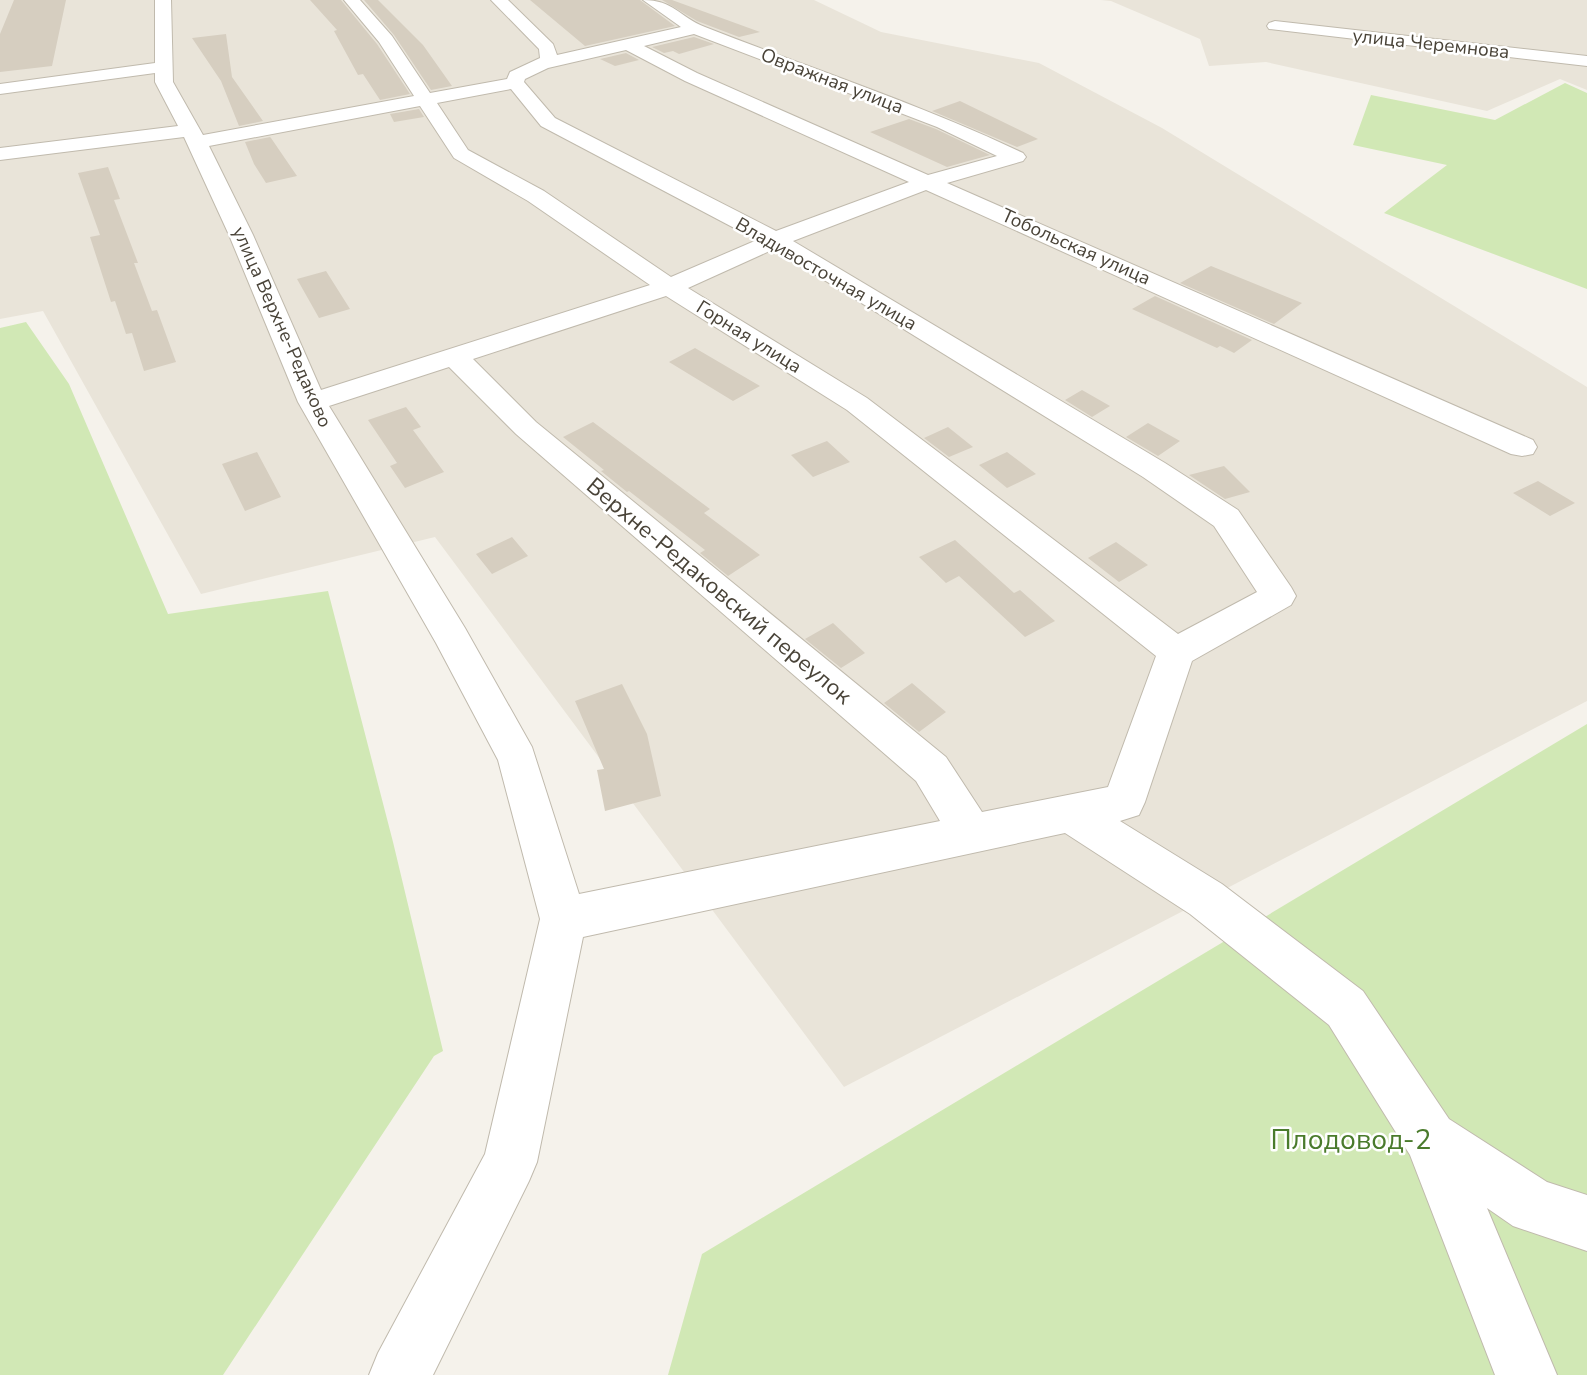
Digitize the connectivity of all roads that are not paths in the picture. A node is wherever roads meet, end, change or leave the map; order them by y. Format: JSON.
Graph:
{"nodes":[{"id":1,"x":164,"y":0,"type":"edge"},
{"id":2,"x":352,"y":0,"type":"edge"},
{"id":3,"x":499,"y":0,"type":"edge"},
{"id":4,"x":651,"y":0,"type":"edge"},
{"id":5,"x":1275,"y":26,"type":"dead end"},
{"id":6,"x":695,"y":29,"type":"junction"},
{"id":7,"x":630,"y":46,"type":"junction"},
{"id":8,"x":1587,"y":61,"type":"edge"},
{"id":9,"x":541,"y":64,"type":"junction"},
{"id":10,"x":163,"y":67,"type":"junction"},
{"id":11,"x":515,"y":83,"type":"junction"},
{"id":12,"x":0,"y":89,"type":"edge"},
{"id":13,"x":425,"y":100,"type":"junction"},
{"id":14,"x":195,"y":137,"type":"junction"},
{"id":15,"x":0,"y":154,"type":"edge"},
{"id":16,"x":930,"y":181,"type":"junction"},
{"id":17,"x":775,"y":240,"type":"junction"},
{"id":18,"x":669,"y":287,"type":"junction"},
{"id":19,"x":454,"y":356,"type":"junction"},
{"id":20,"x":312,"y":402,"type":"junction"},
{"id":21,"x":1522,"y":447,"type":"dead end"},
{"id":22,"x":1176,"y":652,"type":"junction"},
{"id":23,"x":1071,"y":814,"type":"junction"},
{"id":24,"x":973,"y":835,"type":"junction"},
{"id":25,"x":563,"y":919,"type":"junction"},
{"id":26,"x":1430,"y":1138,"type":"junction"},
{"id":27,"x":1587,"y":1223,"type":"edge"},
{"id":28,"x":400,"y":1375,"type":"edge"},
{"id":29,"x":1526,"y":1375,"type":"edge"}],
"edges":[{"from":1,"to":10,"type":"street","name":"улица Верхне-Редаково"},
{"from":2,"to":13,"type":"street","name":"Горная улица"},
{"from":3,"to":9,"type":"street"},
{"from":4,"to":6,"type":"street","name":"Овражная улица"},
{"from":5,"to":8,"type":"street","name":"улица Черемнова"},
{"from":6,"to":7,"type":"street"},
{"from":6,"to":16,"type":"street","name":"Овражная улица"},
{"from":7,"to":9,"type":"street"},
{"from":7,"to":16,"type":"street","name":"Тобольская улица"},
{"from":9,"to":11,"type":"street"},
{"from":10,"to":12,"type":"street"},
{"from":10,"to":14,"type":"street","name":"улица Верхне-Редаково"},
{"from":11,"to":13,"type":"street"},
{"from":11,"to":17,"type":"street","name":"Владивосточная улица"},
{"from":13,"to":14,"type":"street"},
{"from":13,"to":18,"type":"street","name":"Горная улица"},
{"from":14,"to":15,"type":"street"},
{"from":14,"to":20,"type":"street","name":"улица Верхне-Редаково"},
{"from":16,"to":17,"type":"street"},
{"from":16,"to":21,"type":"street","name":"Тобольская улица"},
{"from":17,"to":18,"type":"street"},
{"from":17,"to":22,"type":"street","name":"Владивосточная улица"},
{"from":18,"to":19,"type":"street"},
{"from":18,"to":22,"type":"street","name":"Горная улица"},
{"from":19,"to":20,"type":"street"},
{"from":19,"to":24,"type":"street","name":"Верхне-Редаковский переулок"},
{"from":20,"to":25,"type":"street","name":"улица Верхне-Редаково"},
{"from":22,"to":23,"type":"street"},
{"from":23,"to":24,"type":"street"},
{"from":23,"to":26,"type":"street"},
{"from":24,"to":25,"type":"street"},
{"from":25,"to":28,"type":"street"},
{"from":26,"to":27,"type":"street"},
{"from":26,"to":29,"type":"street"}]}
